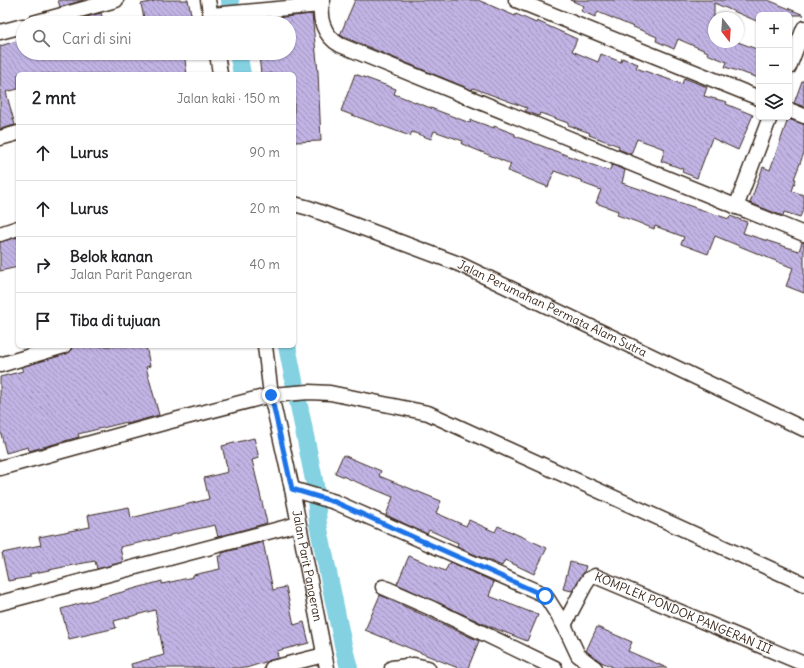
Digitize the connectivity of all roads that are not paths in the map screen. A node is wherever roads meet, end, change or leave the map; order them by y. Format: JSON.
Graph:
{"nodes":[{"id":1,"x":116,"y":0,"type":"edge"},
{"id":2,"x":208,"y":0,"type":"edge"},
{"id":3,"x":516,"y":0,"type":"edge"},
{"id":4,"x":322,"y":3,"type":"edge"},
{"id":5,"x":58,"y":16,"type":"edge"},
{"id":6,"x":214,"y":16,"type":"edge"},
{"id":7,"x":227,"y":16,"type":"edge"},
{"id":8,"x":16,"y":28,"type":"edge"},
{"id":9,"x":804,"y":28,"type":"edge"},
{"id":10,"x":0,"y":32,"type":"edge"},
{"id":11,"x":218,"y":60,"type":"edge"},
{"id":12,"x":792,"y":60,"type":"edge"},
{"id":13,"x":220,"y":72,"type":"edge"},
{"id":14,"x":756,"y":97,"type":"edge"},
{"id":15,"x":792,"y":111,"type":"edge"},
{"id":16,"x":804,"y":116,"type":"edge"},
{"id":17,"x":769,"y":120,"type":"edge"},
{"id":18,"x":16,"y":134,"type":"edge"},
{"id":19,"x":0,"y":138,"type":"edge"},
{"id":20,"x":296,"y":205,"type":"edge"},
{"id":21,"x":736,"y":207,"type":"junction"},
{"id":22,"x":16,"y":229,"type":"edge"},
{"id":23,"x":0,"y":234,"type":"edge"},
{"id":24,"x":804,"y":234,"type":"edge"},
{"id":25,"x":57,"y":348,"type":"edge"},
{"id":26,"x":265,"y":348,"type":"edge"},
{"id":27,"x":0,"y":365,"type":"edge"},
{"id":28,"x":276,"y":395,"type":"junction"},
{"id":29,"x":804,"y":429,"type":"edge"},
{"id":30,"x":0,"y":468,"type":"edge"},
{"id":31,"x":296,"y":491,"type":"junction"},
{"id":32,"x":298,"y":524,"type":"junction"},
{"id":33,"x":804,"y":584,"type":"edge"},
{"id":34,"x":383,"y":587,"type":"dead end"},
{"id":35,"x":0,"y":603,"type":"edge"},
{"id":36,"x":564,"y":625,"type":"junction"},
{"id":37,"x":325,"y":661,"type":"edge"},
{"id":38,"x":804,"y":664,"type":"edge"},
{"id":39,"x":272,"y":668,"type":"edge"},
{"id":40,"x":392,"y":668,"type":"edge"},
{"id":41,"x":428,"y":668,"type":"edge"},
{"id":42,"x":555,"y":668,"type":"edge"},
{"id":43,"x":595,"y":668,"type":"edge"}],
"edges":[{"from":1,"to":5,"type":"street"},
{"from":2,"to":6,"type":"street"},
{"from":3,"to":14,"type":"street"},
{"from":4,"to":7,"type":"street"},
{"from":4,"to":21,"type":"street"},
{"from":8,"to":10,"type":"street"},
{"from":9,"to":12,"type":"street"},
{"from":11,"to":13,"type":"street"},
{"from":15,"to":16,"type":"street"},
{"from":17,"to":21,"type":"street"},
{"from":18,"to":19,"type":"street"},
{"from":20,"to":29,"type":"street","name":"Jalan Perumahan Permata Alam Sutra"},
{"from":21,"to":24,"type":"street"},
{"from":22,"to":23,"type":"street"},
{"from":25,"to":27,"type":"street"},
{"from":26,"to":28,"type":"street","name":"Jalan Parit Pangeran"},
{"from":28,"to":30,"type":"street"},
{"from":28,"to":31,"type":"street","name":"Jalan Parit Pangeran"},
{"from":28,"to":33,"type":"street"},
{"from":31,"to":32,"type":"street","name":"Jalan Parit Pangeran"},
{"from":31,"to":36,"type":"street"},
{"from":32,"to":35,"type":"street"},
{"from":32,"to":37,"type":"street","name":"Jalan Parit Pangeran"},
{"from":34,"to":42,"type":"street"},
{"from":36,"to":38,"type":"street","name":"KOMPLEK PONDOK PANGERAN III"},
{"from":36,"to":43,"type":"street"},
{"from":37,"to":39,"type":"street"},
{"from":40,"to":41,"type":"street"}]}
